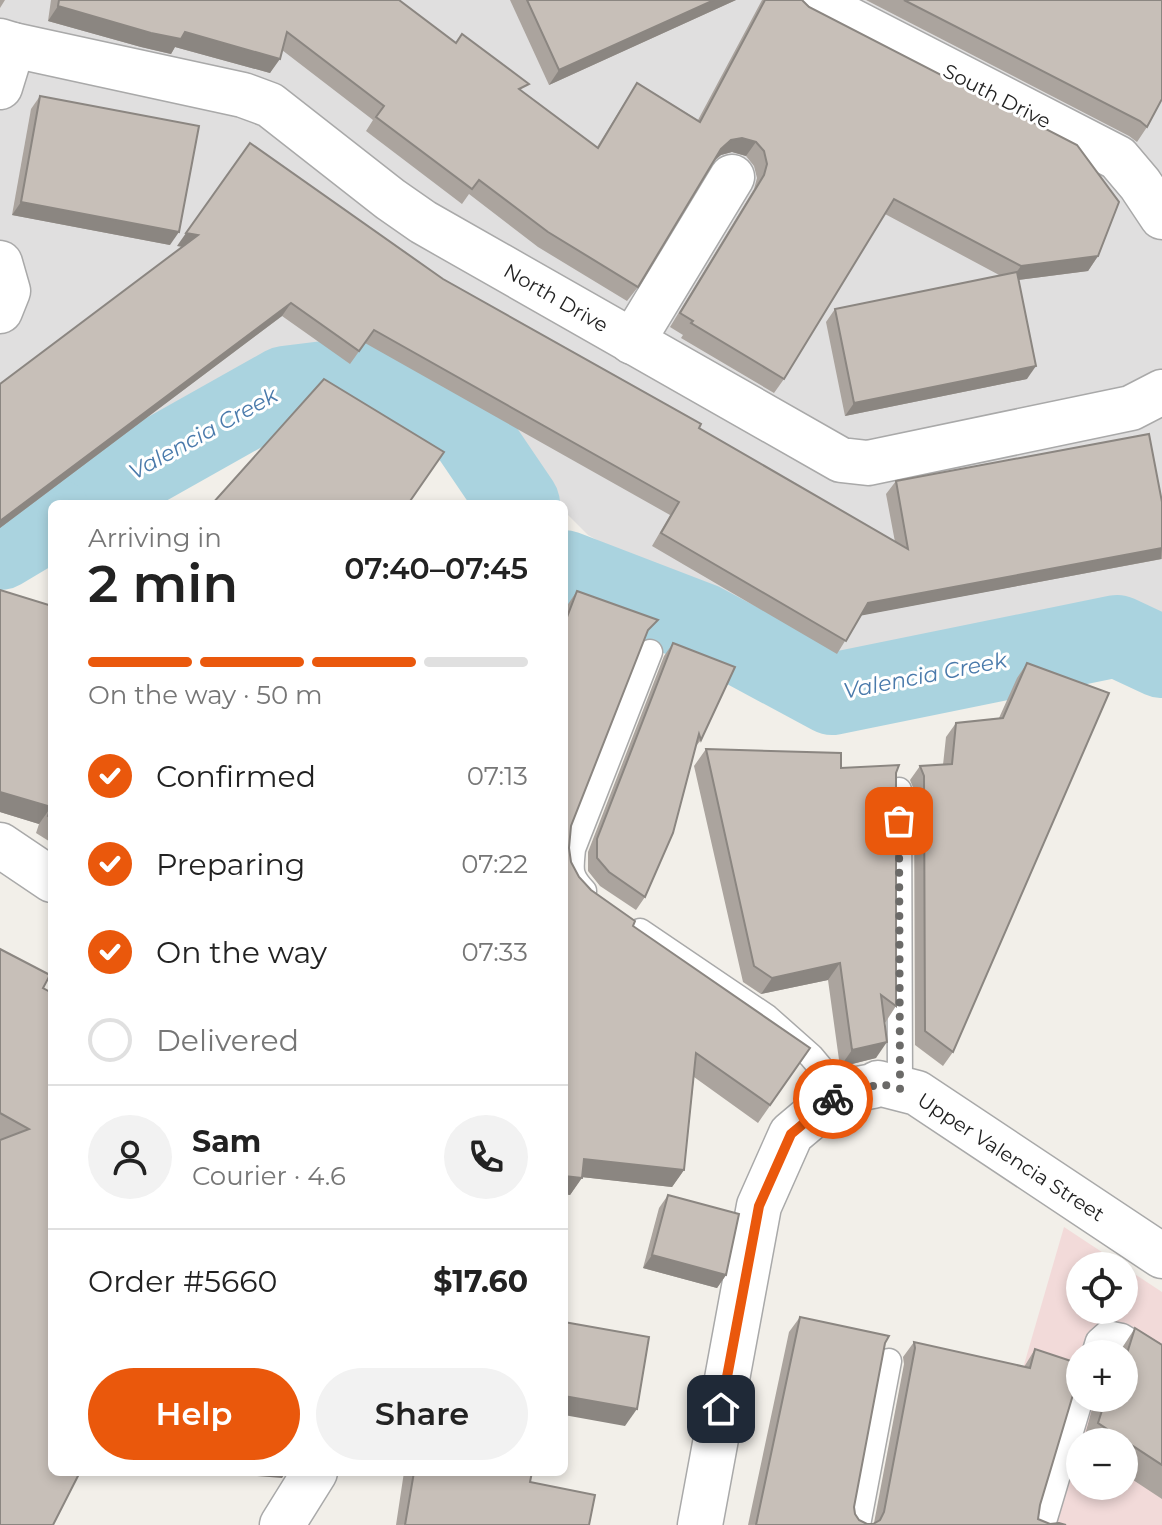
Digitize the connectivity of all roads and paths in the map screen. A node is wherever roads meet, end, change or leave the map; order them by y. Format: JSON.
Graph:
{"nodes":[{"id":1,"x":811,"y":0,"type":"edge"},
{"id":2,"x":6,"y":43,"type":"edge"},
{"id":3,"x":0,"y":87,"type":"edge"},
{"id":4,"x":732,"y":177,"type":"dead end"},
{"id":5,"x":1162,"y":217,"type":"edge"},
{"id":6,"x":0,"y":263,"type":"edge"},
{"id":7,"x":0,"y":311,"type":"edge"},
{"id":8,"x":632,"y":342,"type":"junction"},
{"id":9,"x":1152,"y":404,"type":"edge"},
{"id":10,"x":650,"y":652,"type":"edge"},
{"id":11,"x":899,"y":790,"type":"edge"},
{"id":12,"x":0,"y":845,"type":"edge"},
{"id":13,"x":48,"y":877,"type":"edge"},
{"id":14,"x":900,"y":1089,"type":"junction"},
{"id":15,"x":841,"y":1092,"type":"junction"},
{"id":16,"x":1162,"y":1256,"type":"edge"},
{"id":17,"x":1099,"y":1340,"type":"edge"},
{"id":18,"x":1129,"y":1340,"type":"edge"},
{"id":19,"x":1138,"y":1346,"type":"edge"},
{"id":20,"x":1162,"y":1360,"type":"edge"},
{"id":21,"x":889,"y":1361,"type":"edge"},
{"id":22,"x":1077,"y":1412,"type":"edge"},
{"id":23,"x":313,"y":1476,"type":"edge"},
{"id":24,"x":282,"y":1525,"type":"edge"},
{"id":25,"x":700,"y":1525,"type":"edge"},
{"id":26,"x":858,"y":1525,"type":"edge"},
{"id":27,"x":1043,"y":1525,"type":"edge"}],
"edges":[{"from":1,"to":5,"type":"street","name":"South Drive"},
{"from":2,"to":3,"type":"street"},
{"from":2,"to":8,"type":"street","name":"North Drive"},
{"from":4,"to":8,"type":"street"},
{"from":6,"to":7,"type":"street"},
{"from":8,"to":9,"type":"street","name":"North Drive"},
{"from":10,"to":15,"type":"lane"},
{"from":11,"to":14,"type":"lane"},
{"from":12,"to":13,"type":"street"},
{"from":14,"to":15,"type":"street","name":"Upper Valencia Street"},
{"from":14,"to":16,"type":"street","name":"Upper Valencia Street"},
{"from":15,"to":25,"type":"street","name":"Upper Valencia Street"},
{"from":17,"to":18,"type":"lane"},
{"from":19,"to":20,"type":"lane"},
{"from":21,"to":26,"type":"lane"},
{"from":22,"to":27,"type":"lane"},
{"from":23,"to":24,"type":"street"}]}
